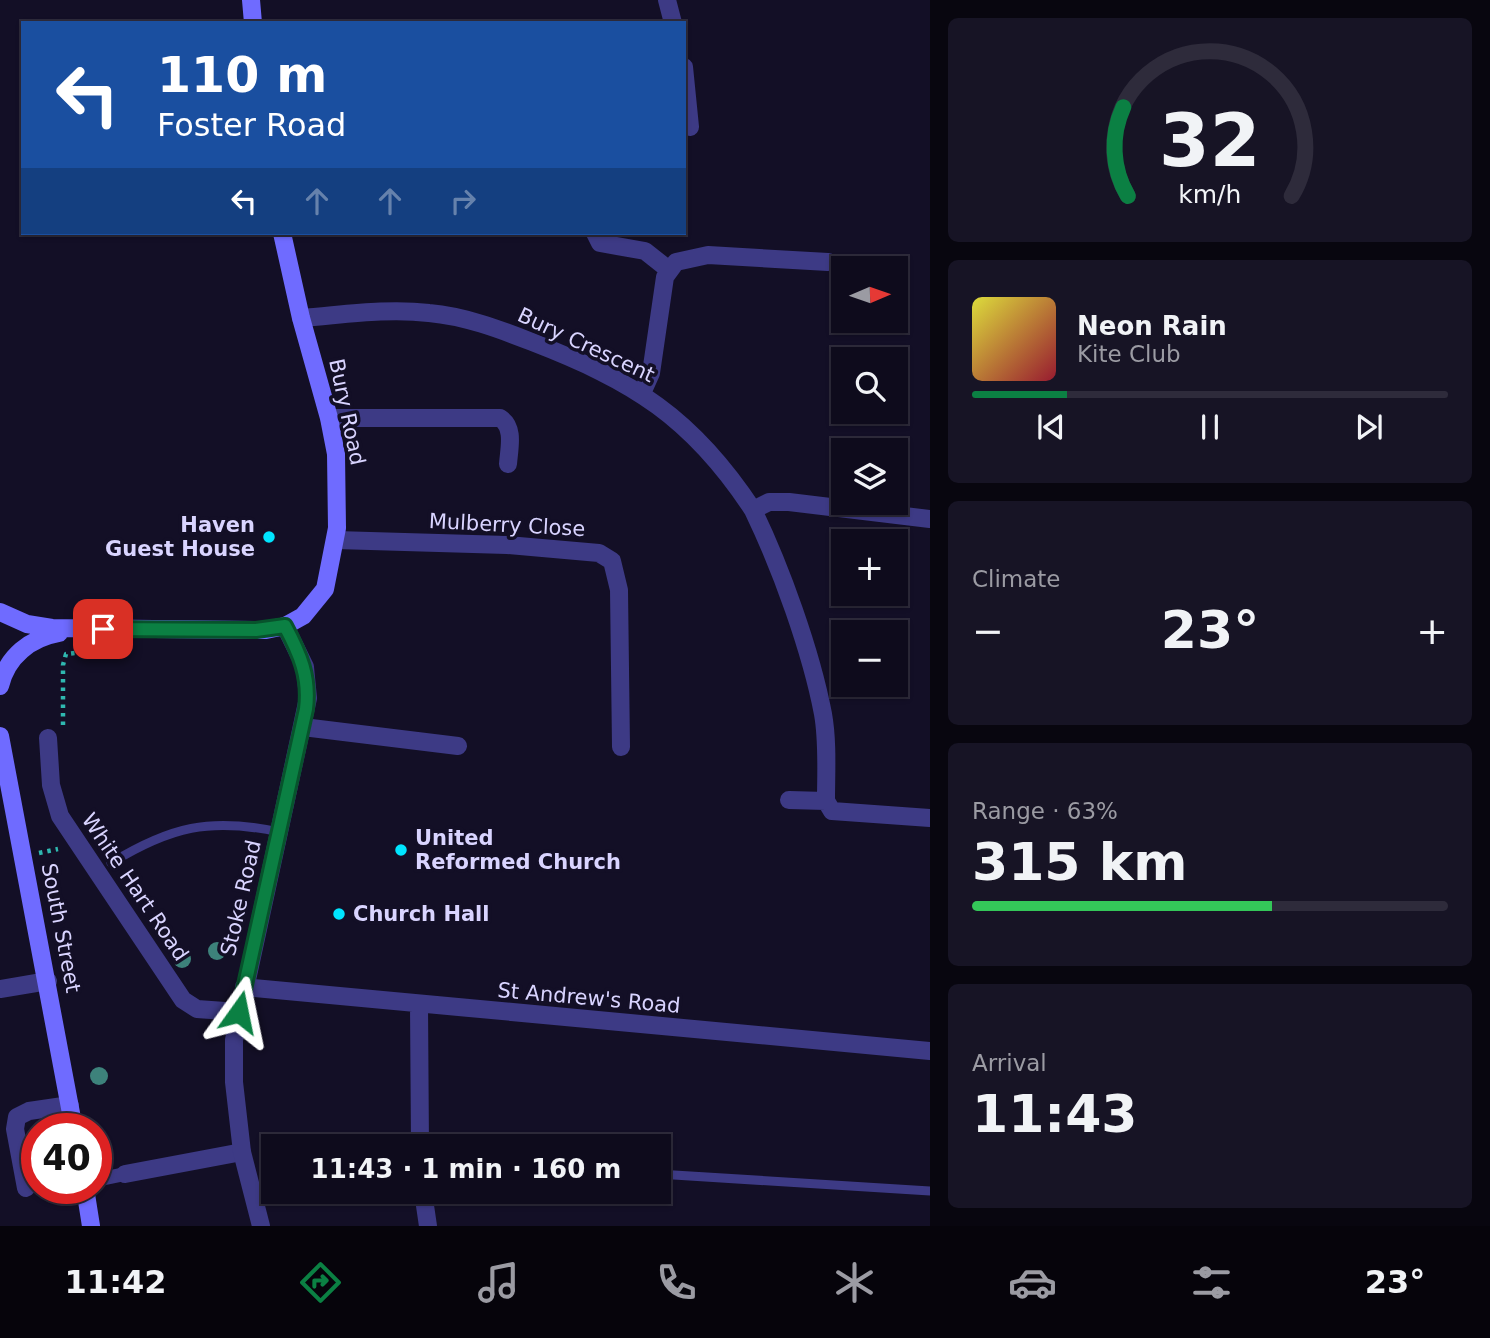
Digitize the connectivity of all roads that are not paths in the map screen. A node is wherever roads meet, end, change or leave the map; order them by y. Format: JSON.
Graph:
{"nodes":[{"id":1,"x":251,"y":0,"type":"edge"},
{"id":2,"x":667,"y":0,"type":"edge"},
{"id":3,"x":253,"y":21,"type":"edge"},
{"id":4,"x":672,"y":21,"type":"edge"},
{"id":5,"x":686,"y":87,"type":"edge"},
{"id":6,"x":690,"y":127,"type":"dead end"},
{"id":7,"x":282,"y":235,"type":"edge"},
{"id":8,"x":596,"y":235,"type":"edge"},
{"id":9,"x":828,"y":262,"type":"dead end"},
{"id":10,"x":669,"y":270,"type":"junction"},
{"id":11,"x":301,"y":318,"type":"junction"},
{"id":12,"x":642,"y":393,"type":"junction"},
{"id":13,"x":329,"y":418,"type":"junction"},
{"id":14,"x":509,"y":464,"type":"dead end"},
{"id":15,"x":753,"y":510,"type":"junction"},
{"id":16,"x":930,"y":519,"type":"edge"},
{"id":17,"x":336,"y":540,"type":"junction"},
{"id":18,"x":0,"y":612,"type":"edge"},
{"id":19,"x":285,"y":626,"type":"junction"},
{"id":20,"x":84,"y":629,"type":"junction"},
{"id":21,"x":0,"y":686,"type":"edge"},
{"id":22,"x":303,"y":727,"type":"junction"},
{"id":23,"x":0,"y":737,"type":"edge"},
{"id":24,"x":48,"y":741,"type":"road end"},
{"id":25,"x":458,"y":746,"type":"dead end"},
{"id":26,"x":621,"y":747,"type":"dead end"},
{"id":27,"x":5,"y":792,"type":"edge"},
{"id":28,"x":789,"y":800,"type":"dead end"},
{"id":29,"x":827,"y":801,"type":"junction"},
{"id":30,"x":930,"y":818,"type":"edge"},
{"id":31,"x":279,"y":832,"type":"junction"},
{"id":32,"x":111,"y":863,"type":"dead end"},
{"id":33,"x":48,"y":981,"type":"junction"},
{"id":34,"x":244,"y":987,"type":"junction"},
{"id":35,"x":0,"y":989,"type":"edge"},
{"id":36,"x":419,"y":1005,"type":"junction"},
{"id":37,"x":239,"y":1012,"type":"junction"},
{"id":38,"x":930,"y":1051,"type":"edge"},
{"id":39,"x":70,"y":1105,"type":"junction"},
{"id":40,"x":25,"y":1113,"type":"edge"},
{"id":41,"x":71,"y":1113,"type":"edge"},
{"id":42,"x":21,"y":1115,"type":"edge"},
{"id":43,"x":420,"y":1134,"type":"edge"},
{"id":44,"x":242,"y":1152,"type":"junction"},
{"id":45,"x":21,"y":1161,"type":"edge"},
{"id":46,"x":125,"y":1174,"type":"joint"},
{"id":47,"x":671,"y":1175,"type":"edge"},
{"id":48,"x":112,"y":1177,"type":"edge"},
{"id":49,"x":930,"y":1191,"type":"edge"},
{"id":50,"x":88,"y":1204,"type":"edge"},
{"id":51,"x":425,"y":1204,"type":"edge"},
{"id":52,"x":91,"y":1226,"type":"edge"},
{"id":53,"x":261,"y":1226,"type":"edge"},
{"id":54,"x":428,"y":1226,"type":"edge"}],
"edges":[{"from":1,"to":3,"type":"main road"},
{"from":2,"to":4,"type":"street"},
{"from":5,"to":6,"type":"street"},
{"from":7,"to":11,"type":"main road","name":"Bury Road"},
{"from":8,"to":10,"type":"street"},
{"from":9,"to":10,"type":"street"},
{"from":10,"to":12,"type":"street"},
{"from":11,"to":12,"type":"street","name":"Bury Crescent"},
{"from":11,"to":13,"type":"main road","name":"Bury Road"},
{"from":12,"to":15,"type":"street","name":"Bury Crescent"},
{"from":13,"to":14,"type":"street"},
{"from":13,"to":17,"type":"main road","name":"Bury Road"},
{"from":15,"to":16,"type":"street"},
{"from":15,"to":29,"type":"street","name":"Bury Crescent"},
{"from":17,"to":19,"type":"main road","name":"Bury Road"},
{"from":17,"to":26,"type":"street","name":"Mulberry Close"},
{"from":18,"to":20,"type":"main road"},
{"from":19,"to":20,"type":"main road"},
{"from":19,"to":22,"type":"street","name":"Stoke Road"},
{"from":20,"to":21,"type":"main road"},
{"from":22,"to":25,"type":"street"},
{"from":22,"to":31,"type":"street","name":"Stoke Road"},
{"from":23,"to":27,"type":"main road","name":"South Street"},
{"from":24,"to":37,"type":"street","name":"White Hart Road"},
{"from":27,"to":33,"type":"main road","name":"South Street"},
{"from":28,"to":29,"type":"street"},
{"from":29,"to":30,"type":"street"},
{"from":31,"to":32,"type":"lane"},
{"from":31,"to":34,"type":"street","name":"Stoke Road"},
{"from":33,"to":35,"type":"street"},
{"from":33,"to":39,"type":"main road","name":"South Street"},
{"from":34,"to":36,"type":"street","name":"St Andrew's Road"},
{"from":34,"to":37,"type":"street","name":"Stoke Road"},
{"from":36,"to":38,"type":"street","name":"St Andrew's Road"},
{"from":36,"to":43,"type":"street"},
{"from":37,"to":44,"type":"street","name":"Stoke Road"},
{"from":39,"to":40,"type":"street"},
{"from":39,"to":41,"type":"main road","name":"South Street"},
{"from":42,"to":45,"type":"street"},
{"from":44,"to":46,"type":"street"},
{"from":44,"to":53,"type":"street","name":"Stoke Road"},
{"from":46,"to":48,"type":"street"},
{"from":47,"to":49,"type":"lane"},
{"from":50,"to":52,"type":"main road"},
{"from":51,"to":54,"type":"street"}]}
